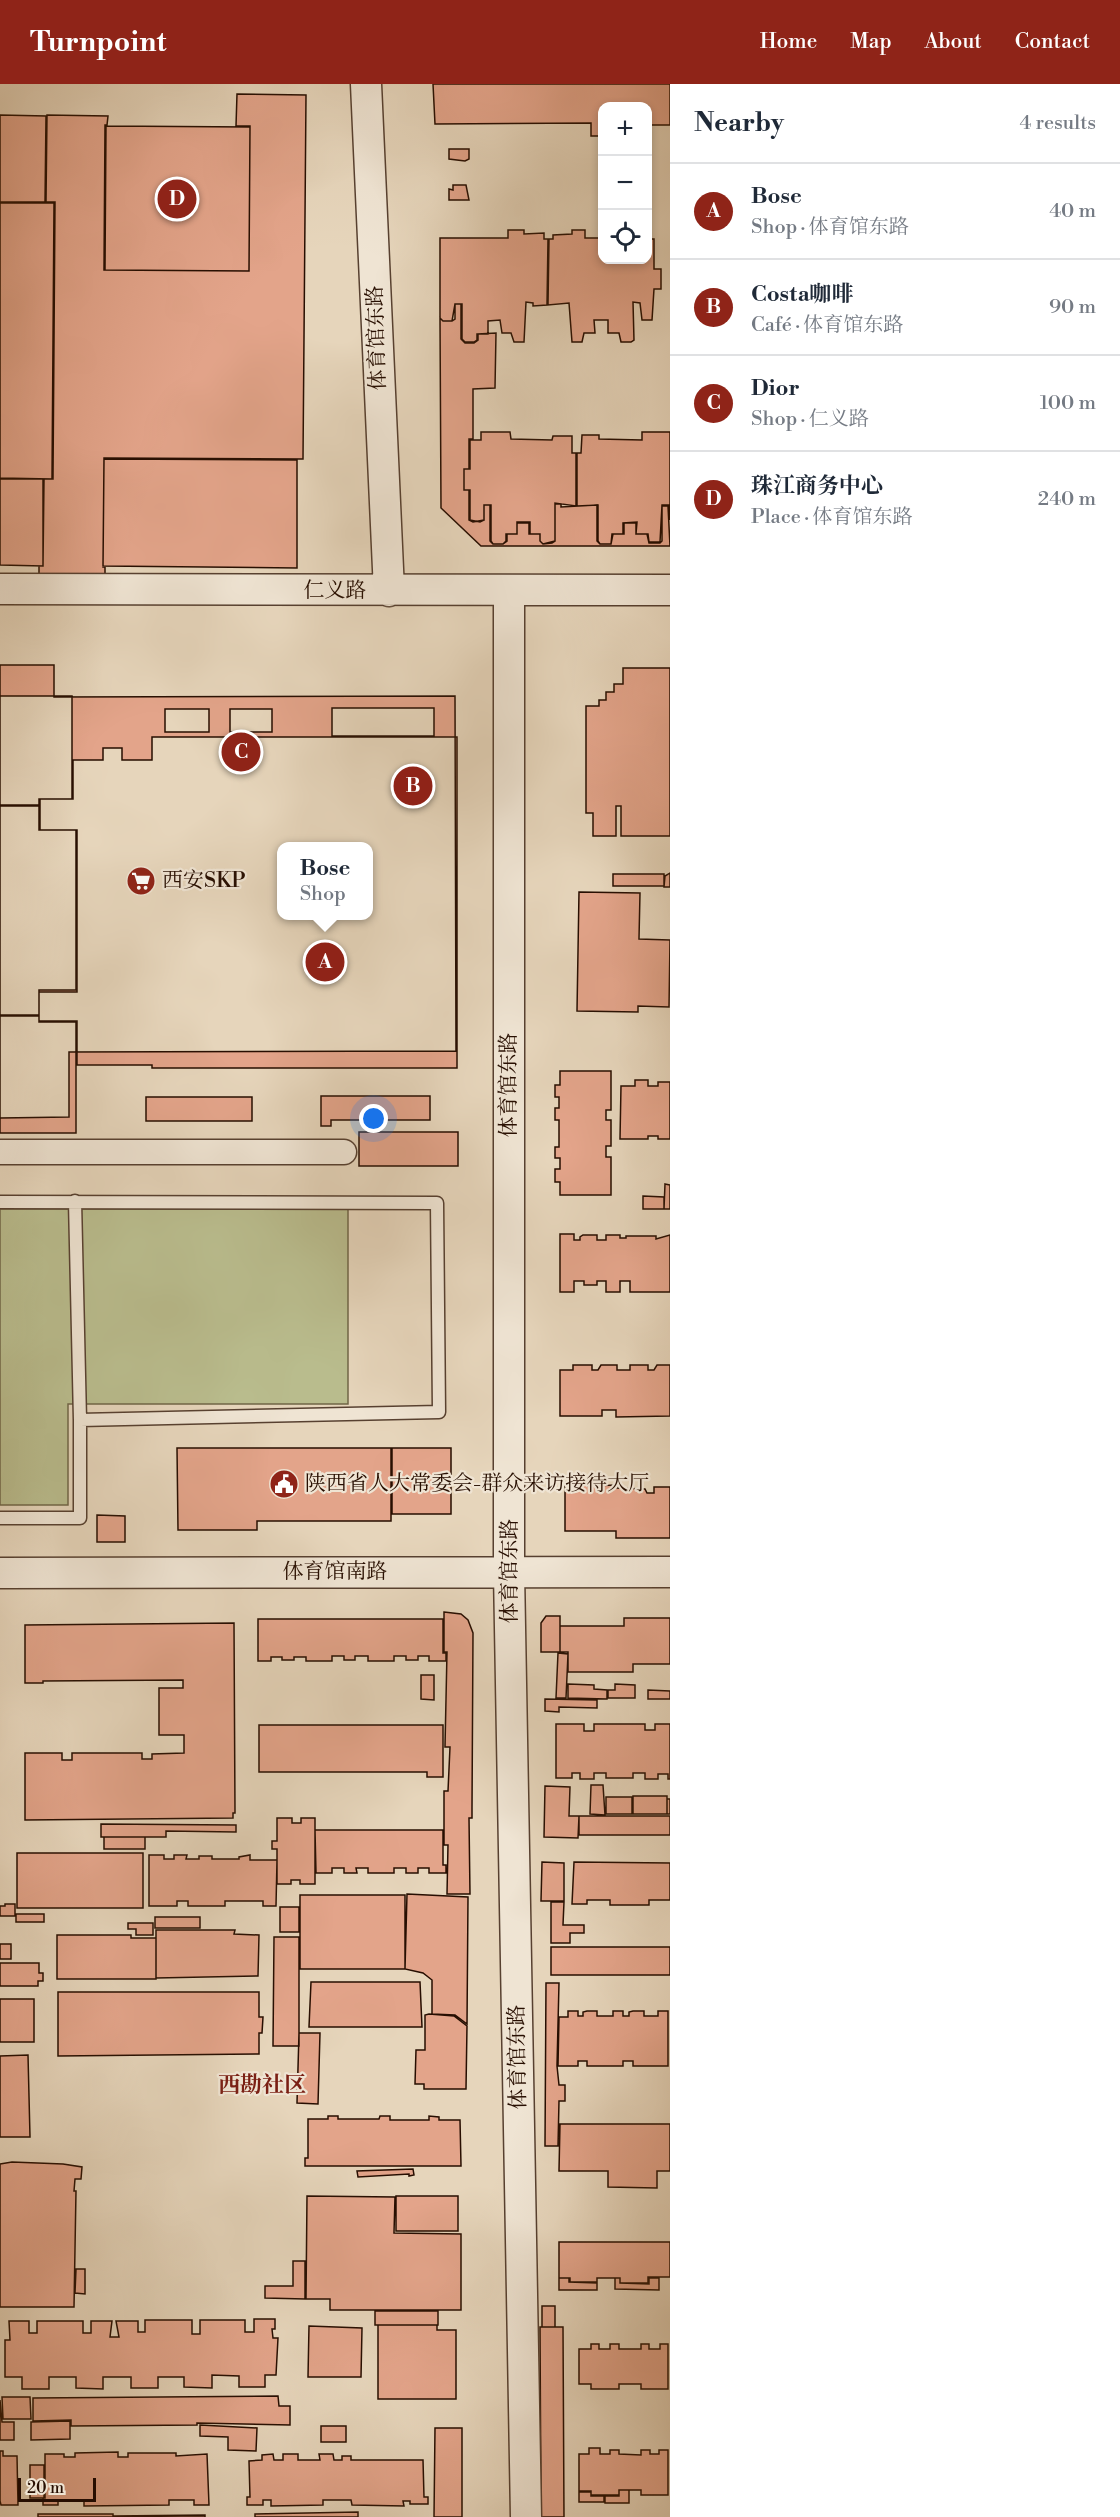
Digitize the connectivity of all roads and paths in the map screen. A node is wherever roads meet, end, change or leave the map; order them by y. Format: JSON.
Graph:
{"nodes":[{"id":1,"x":366,"y":84,"type":"edge"},
{"id":2,"x":0,"y":589,"type":"edge"},
{"id":3,"x":509,"y":590,"type":"junction"},
{"id":4,"x":670,"y":590,"type":"edge"},
{"id":5,"x":389,"y":591,"type":"junction"},
{"id":6,"x":0,"y":1152,"type":"edge"},
{"id":7,"x":344,"y":1152,"type":"dead end"},
{"id":8,"x":75,"y":1201,"type":"junction"},
{"id":9,"x":0,"y":1202,"type":"edge"},
{"id":10,"x":80,"y":1420,"type":"junction"},
{"id":11,"x":0,"y":1518,"type":"edge"},
{"id":12,"x":509,"y":1572,"type":"junction"},
{"id":13,"x":670,"y":1572,"type":"edge"},
{"id":14,"x":0,"y":1573,"type":"edge"},
{"id":15,"x":526,"y":2517,"type":"edge"}],
"edges":[{"from":1,"to":5,"type":"street","name":"体育馆东路"},
{"from":2,"to":5,"type":"street","name":"仁义路"},
{"from":3,"to":4,"type":"street","name":"仁义路"},
{"from":3,"to":5,"type":"street","name":"仁义路"},
{"from":3,"to":12,"type":"street","name":"体育馆东路"},
{"from":6,"to":7,"type":"street"},
{"from":8,"to":9,"type":"lane"},
{"from":8,"to":10,"type":"lane"},
{"from":8,"to":10,"type":"lane"},
{"from":10,"to":11,"type":"lane"},
{"from":12,"to":13,"type":"street","name":"体育馆南路"},
{"from":12,"to":14,"type":"street","name":"体育馆南路"},
{"from":12,"to":15,"type":"street","name":"体育馆东路"}]}
